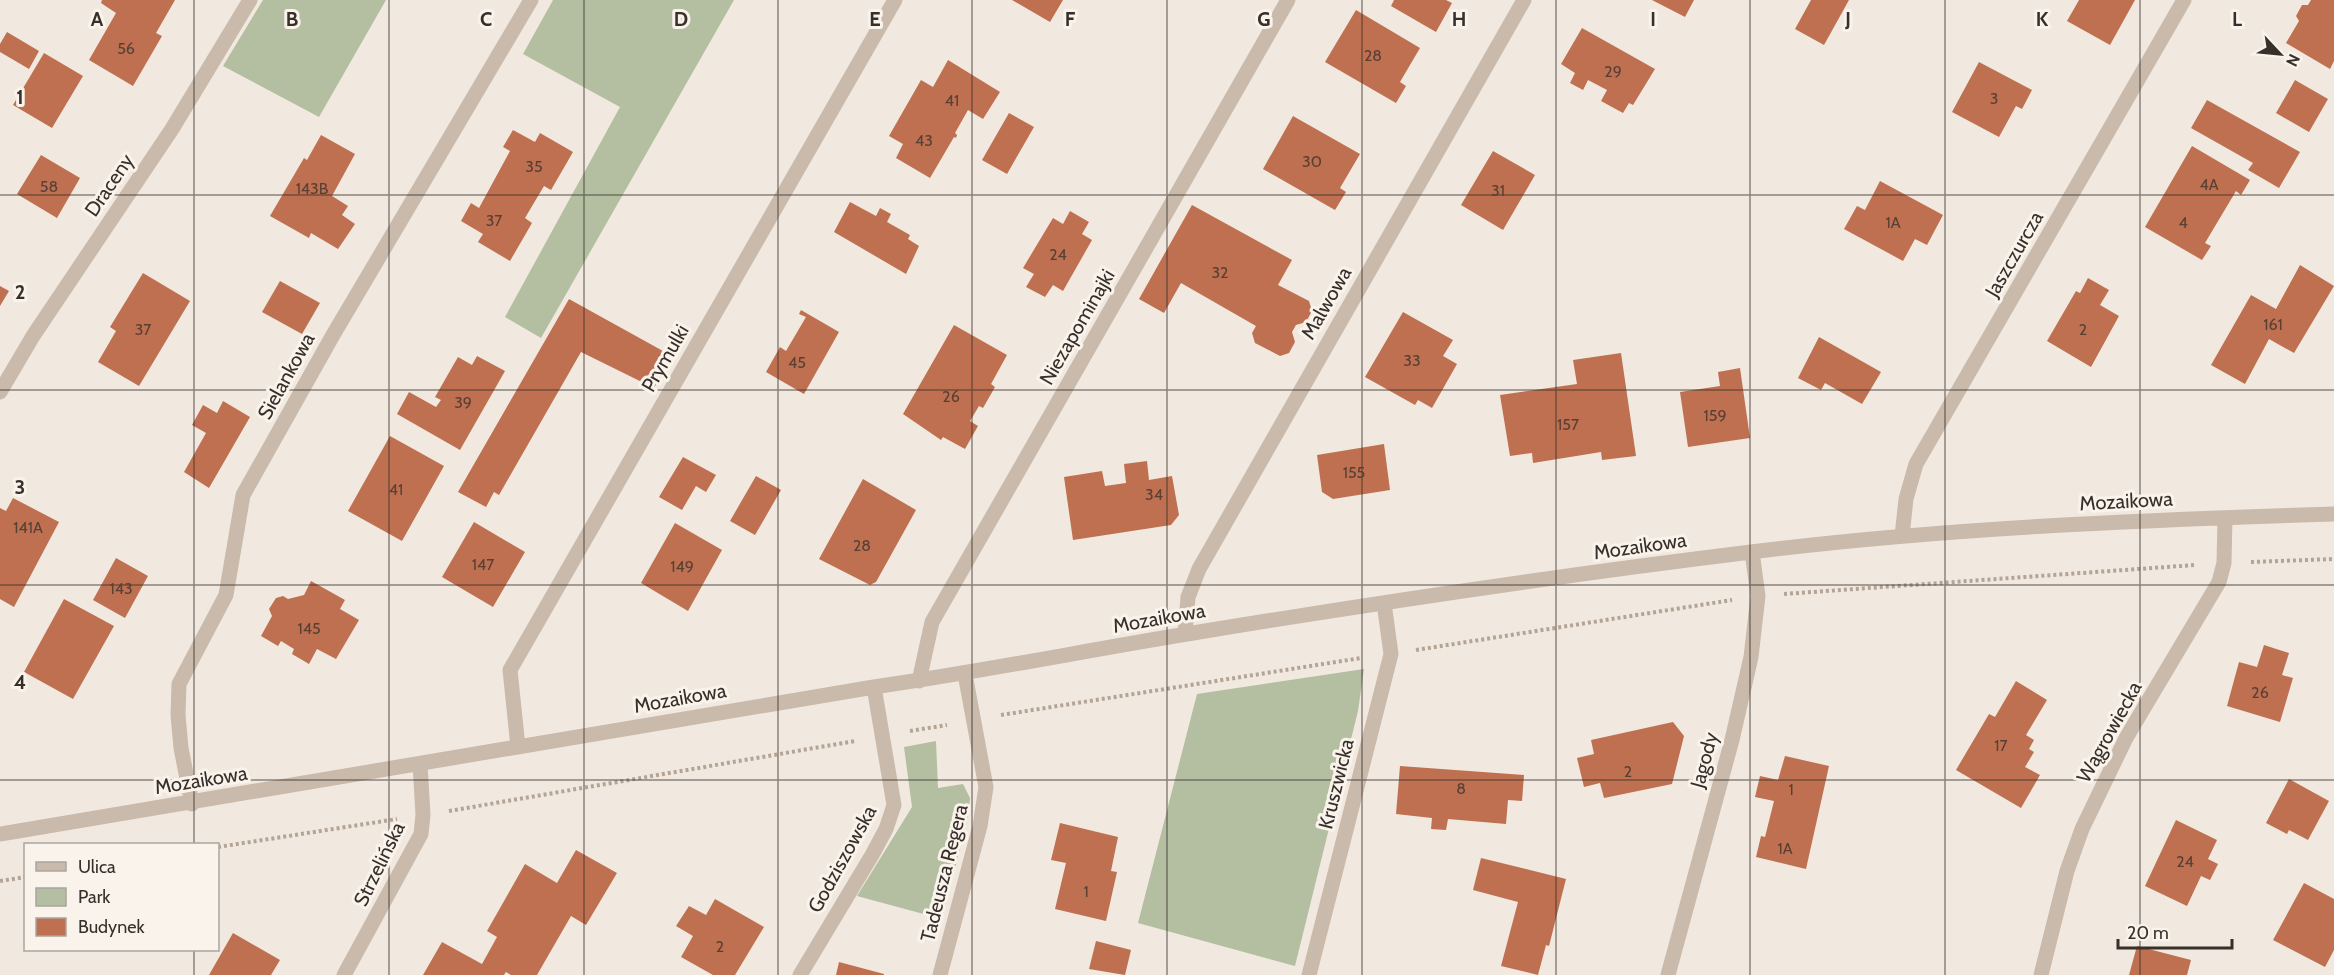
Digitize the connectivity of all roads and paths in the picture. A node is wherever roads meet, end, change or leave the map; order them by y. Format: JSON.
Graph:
{"nodes":[{"id":1,"x":250,"y":0,"type":"edge"},
{"id":2,"x":531,"y":0,"type":"edge"},
{"id":3,"x":895,"y":0,"type":"edge"},
{"id":4,"x":1288,"y":0,"type":"edge"},
{"id":5,"x":1524,"y":0,"type":"edge"},
{"id":6,"x":2184,"y":0,"type":"edge"},
{"id":7,"x":0,"y":392,"type":"edge"},
{"id":8,"x":2334,"y":514,"type":"edge"},
{"id":9,"x":2224,"y":518,"type":"junction"},
{"id":10,"x":1902,"y":536,"type":"junction"},
{"id":11,"x":1752,"y":552,"type":"junction"},
{"id":12,"x":2334,"y":559,"type":"edge"},
{"id":13,"x":2224,"y":563,"type":"junction"},
{"id":14,"x":1758,"y":596,"type":"junction"},
{"id":15,"x":1384,"y":603,"type":"junction"},
{"id":16,"x":1185,"y":634,"type":"junction"},
{"id":17,"x":1391,"y":654,"type":"junction"},
{"id":18,"x":965,"y":674,"type":"junction"},
{"id":19,"x":920,"y":681,"type":"junction"},
{"id":20,"x":874,"y":687,"type":"junction"},
{"id":21,"x":973,"y":720,"type":"junction"},
{"id":22,"x":883,"y":736,"type":"junction"},
{"id":23,"x":518,"y":747,"type":"junction"},
{"id":24,"x":420,"y":765,"type":"junction"},
{"id":25,"x":192,"y":804,"type":"junction"},
{"id":26,"x":423,"y":815,"type":"junction"},
{"id":27,"x":0,"y":834,"type":"edge"},
{"id":28,"x":219,"y":847,"type":"edge"},
{"id":29,"x":24,"y":877,"type":"edge"},
{"id":30,"x":0,"y":881,"type":"edge"},
{"id":31,"x":344,"y":975,"type":"edge"},
{"id":32,"x":800,"y":975,"type":"edge"},
{"id":33,"x":940,"y":975,"type":"edge"},
{"id":34,"x":1309,"y":975,"type":"edge"},
{"id":35,"x":1668,"y":975,"type":"edge"},
{"id":36,"x":2041,"y":975,"type":"edge"}],
"edges":[{"from":1,"to":7,"type":"street","name":"Draceny"},
{"from":2,"to":25,"type":"street","name":"Sielankowa"},
{"from":3,"to":23,"type":"street","name":"Prymulki"},
{"from":4,"to":19,"type":"street","name":"Niezapominajki"},
{"from":5,"to":16,"type":"street","name":"Malwowa"},
{"from":6,"to":10,"type":"street","name":"Jaszczurcza"},
{"from":8,"to":9,"type":"street","name":"Mozaikowa"},
{"from":9,"to":10,"type":"street","name":"Mozaikowa"},
{"from":9,"to":13,"type":"street","name":"Wągrowiecka"},
{"from":10,"to":11,"type":"street","name":"Mozaikowa"},
{"from":11,"to":14,"type":"street","name":"Jagody"},
{"from":11,"to":15,"type":"street","name":"Mozaikowa"},
{"from":12,"to":13,"type":"path"},
{"from":13,"to":14,"type":"path"},
{"from":13,"to":36,"type":"street","name":"Wągrowiecka"},
{"from":14,"to":17,"type":"path"},
{"from":14,"to":35,"type":"street","name":"Jagody"},
{"from":15,"to":16,"type":"street","name":"Mozaikowa"},
{"from":15,"to":17,"type":"street","name":"Kruszwicka"},
{"from":16,"to":18,"type":"street","name":"Mozaikowa"},
{"from":17,"to":21,"type":"path"},
{"from":17,"to":34,"type":"street","name":"Kruszwicka"},
{"from":18,"to":19,"type":"street","name":"Mozaikowa"},
{"from":18,"to":21,"type":"street","name":"Tadeusza Regera"},
{"from":19,"to":20,"type":"street","name":"Mozaikowa"},
{"from":20,"to":22,"type":"street","name":"Godziszowska"},
{"from":20,"to":23,"type":"street","name":"Mozaikowa"},
{"from":21,"to":22,"type":"path"},
{"from":21,"to":33,"type":"street","name":"Tadeusza Regera"},
{"from":22,"to":26,"type":"path"},
{"from":22,"to":32,"type":"street","name":"Godziszowska"},
{"from":23,"to":24,"type":"street","name":"Mozaikowa"},
{"from":24,"to":25,"type":"street","name":"Mozaikowa"},
{"from":24,"to":26,"type":"street","name":"Strzelińska"},
{"from":25,"to":27,"type":"street","name":"Mozaikowa"},
{"from":26,"to":28,"type":"path"},
{"from":26,"to":31,"type":"street","name":"Strzelińska"},
{"from":29,"to":30,"type":"path"}]}
